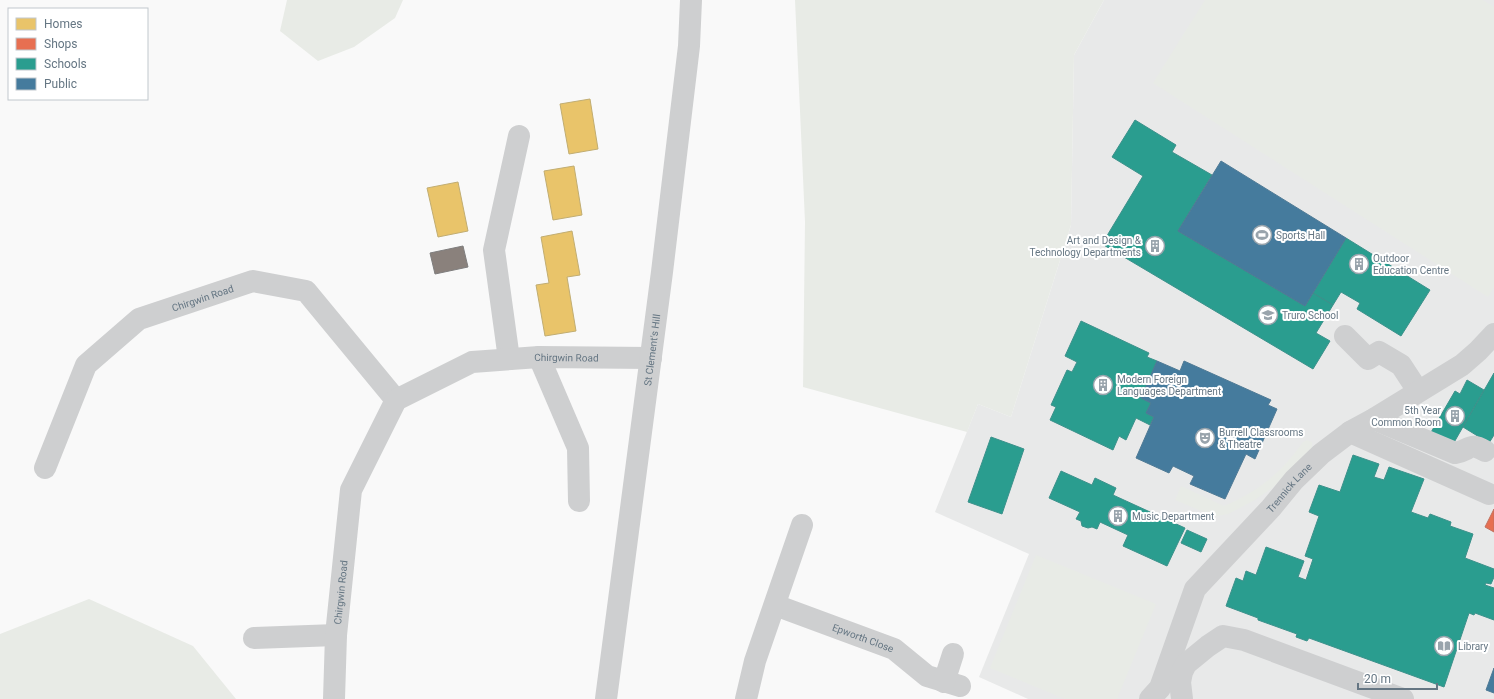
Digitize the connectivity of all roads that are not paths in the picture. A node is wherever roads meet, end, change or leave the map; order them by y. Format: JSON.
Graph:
{"nodes":[{"id":1,"x":691,"y":0,"type":"edge"},
{"id":2,"x":519,"y":136,"type":"dead end"},
{"id":3,"x":1494,"y":334,"type":"edge"},
{"id":4,"x":1345,"y":336,"type":"dead end"},
{"id":5,"x":539,"y":357,"type":"junction"},
{"id":6,"x":651,"y":358,"type":"junction"},
{"id":7,"x":509,"y":359,"type":"junction"},
{"id":8,"x":1418,"y":391,"type":"junction"},
{"id":9,"x":396,"y":400,"type":"junction"},
{"id":10,"x":1374,"y":419,"type":"junction"},
{"id":11,"x":1350,"y":432,"type":"junction"},
{"id":12,"x":1485,"y":451,"type":"dead end"},
{"id":13,"x":45,"y":468,"type":"dead end"},
{"id":14,"x":1489,"y":494,"type":"dead end"},
{"id":15,"x":579,"y":501,"type":"dead end"},
{"id":16,"x":802,"y":525,"type":"dead end"},
{"id":17,"x":775,"y":605,"type":"junction"},
{"id":18,"x":336,"y":635,"type":"junction"},
{"id":19,"x":254,"y":638,"type":"dead end"},
{"id":20,"x":953,"y":654,"type":"dead end"},
{"id":21,"x":334,"y":699,"type":"edge"},
{"id":22,"x":606,"y":699,"type":"edge"},
{"id":23,"x":746,"y":699,"type":"edge"},
{"id":24,"x":1150,"y":699,"type":"edge"},
{"id":25,"x":1182,"y":699,"type":"edge"},
{"id":26,"x":1403,"y":699,"type":"edge"}],
"edges":[{"from":1,"to":6,"type":"street","name":"St Clement's Hill"},
{"from":2,"to":7,"type":"street"},
{"from":3,"to":8,"type":"street","name":"Trennick Lane"},
{"from":4,"to":8,"type":"street"},
{"from":5,"to":6,"type":"street","name":"Chirgwin Road"},
{"from":5,"to":7,"type":"street","name":"Chirgwin Road"},
{"from":5,"to":15,"type":"street"},
{"from":6,"to":22,"type":"street","name":"St Clement's Hill"},
{"from":7,"to":9,"type":"street","name":"Chirgwin Road"},
{"from":8,"to":10,"type":"street","name":"Trennick Lane"},
{"from":9,"to":13,"type":"street","name":"Chirgwin Road"},
{"from":9,"to":18,"type":"street","name":"Chirgwin Road"},
{"from":10,"to":11,"type":"street","name":"Trennick Lane"},
{"from":10,"to":12,"type":"street"},
{"from":11,"to":14,"type":"street"},
{"from":11,"to":24,"type":"street","name":"Trennick Lane"},
{"from":16,"to":17,"type":"street"},
{"from":17,"to":20,"type":"street","name":"Epworth Close"},
{"from":17,"to":23,"type":"street"},
{"from":18,"to":19,"type":"street"},
{"from":18,"to":21,"type":"street","name":"Chirgwin Road"},
{"from":25,"to":26,"type":"street"}]}
